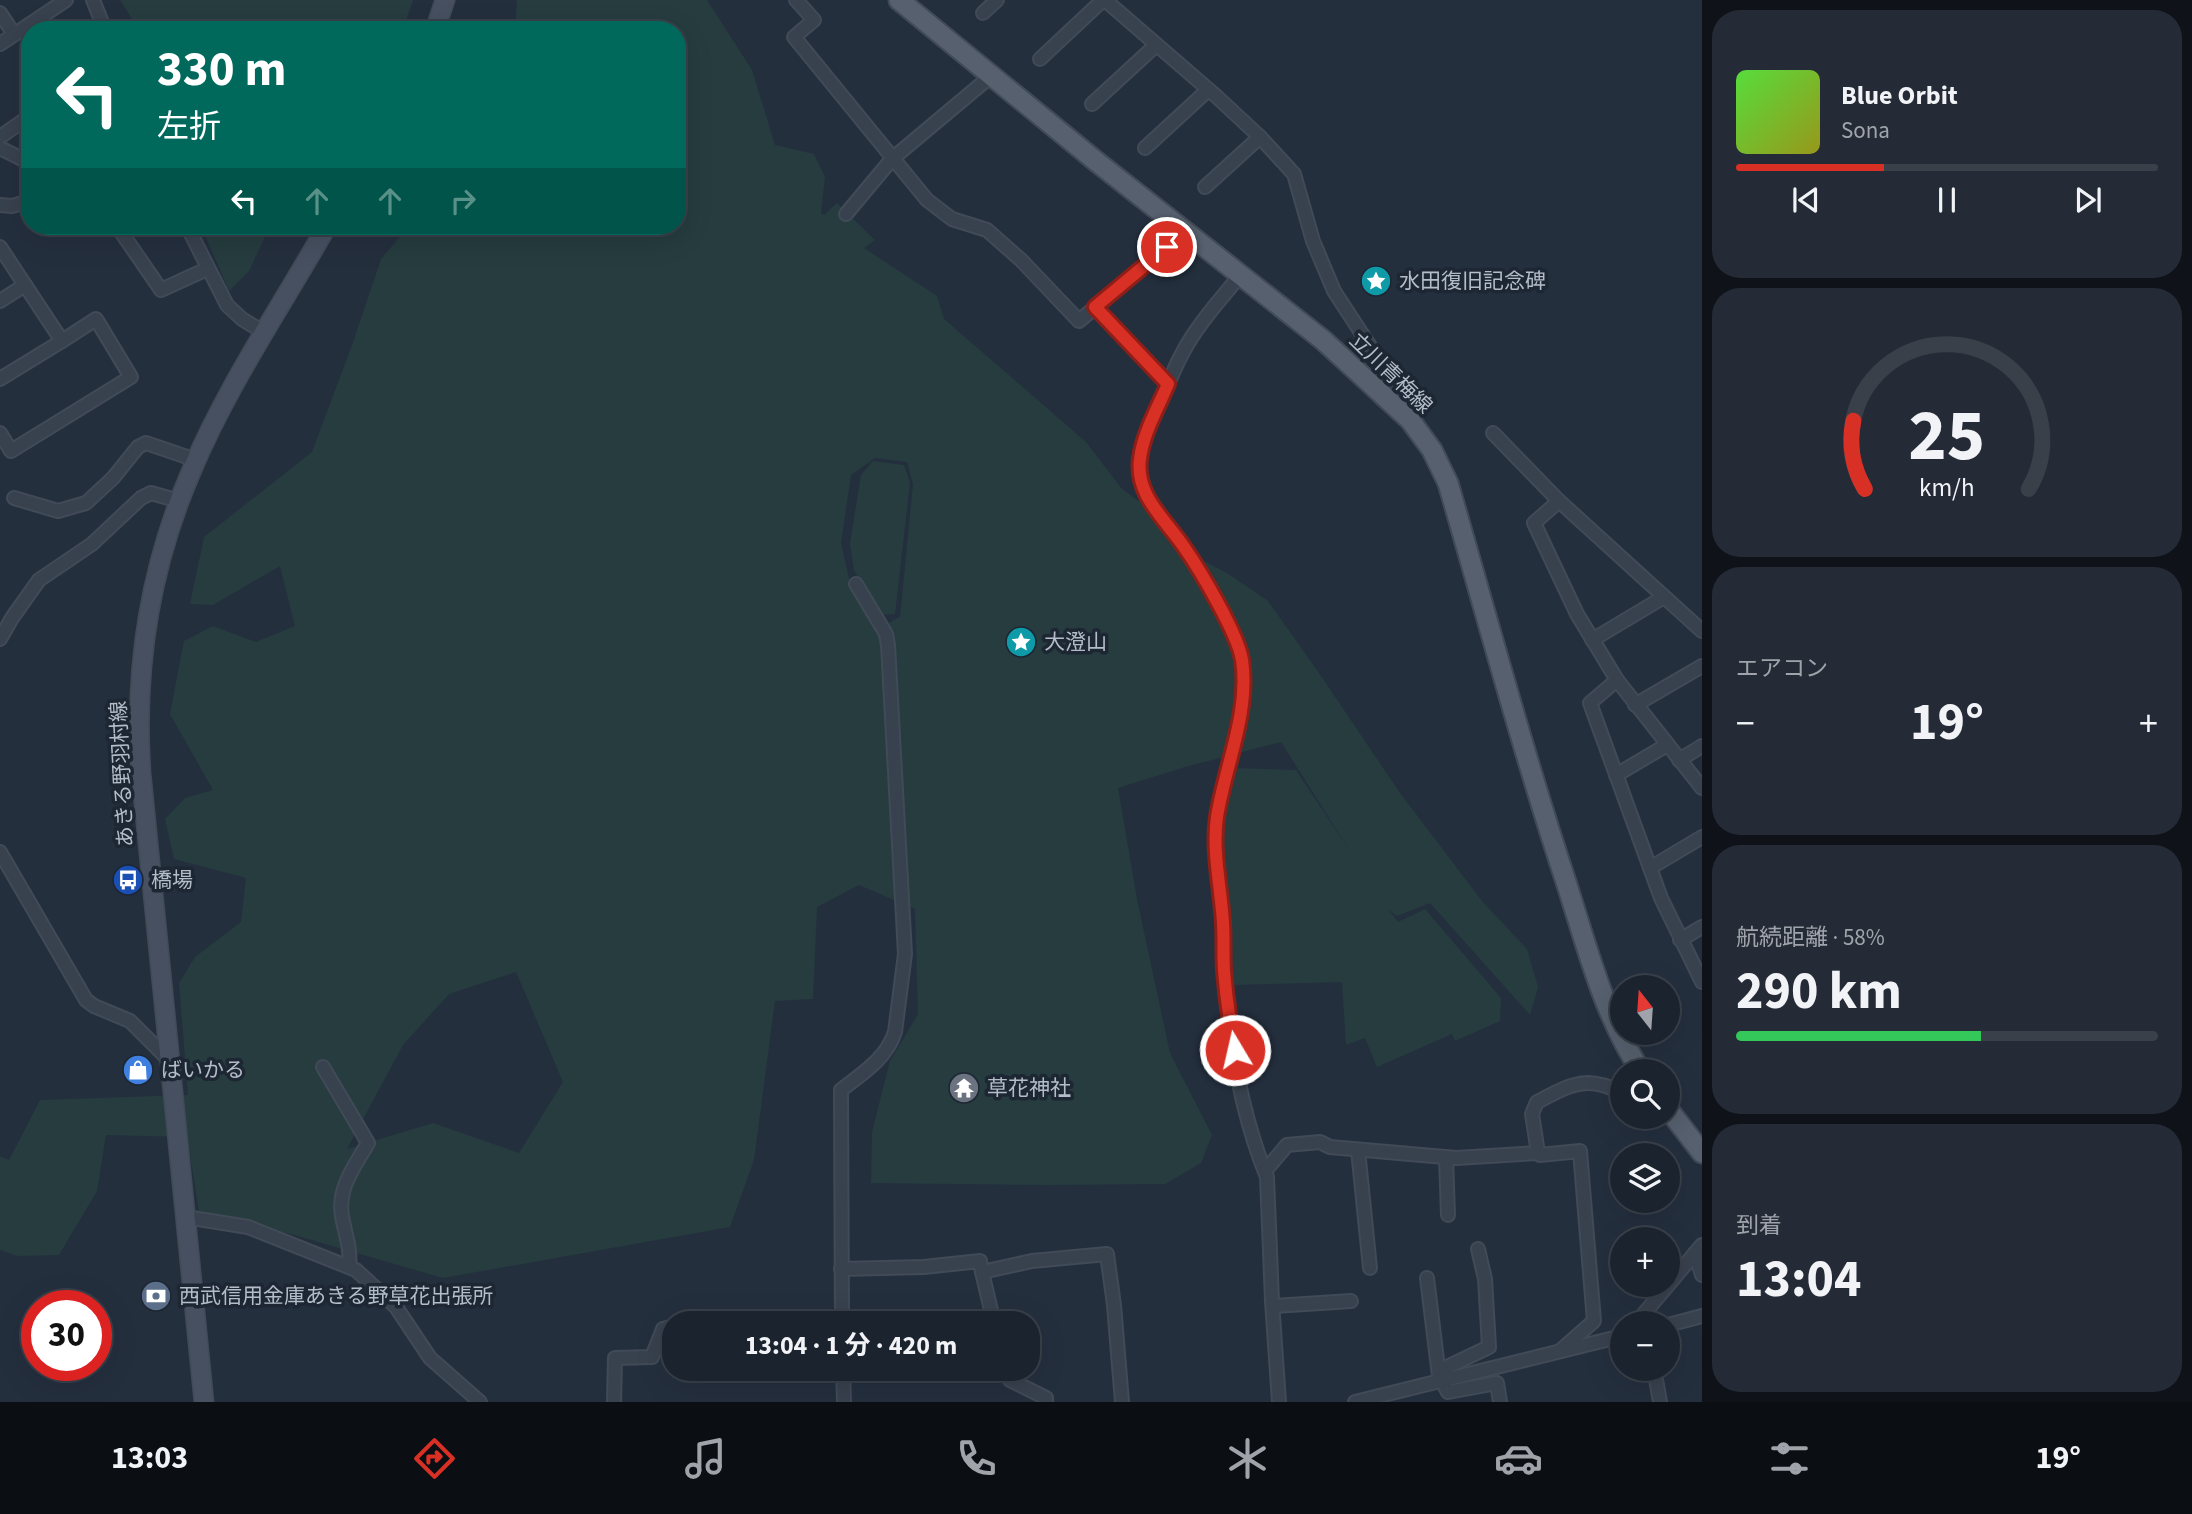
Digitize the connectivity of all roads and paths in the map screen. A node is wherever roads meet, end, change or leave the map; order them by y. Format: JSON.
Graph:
{"nodes":[{"id":1,"x":66,"y":0,"type":"edge"},
{"id":2,"x":93,"y":0,"type":"edge"},
{"id":3,"x":445,"y":0,"type":"edge"},
{"id":4,"x":796,"y":0,"type":"edge"},
{"id":5,"x":899,"y":0,"type":"edge"},
{"id":6,"x":997,"y":0,"type":"edge"},
{"id":7,"x":1104,"y":0,"type":"edge"},
{"id":8,"x":0,"y":13,"type":"edge"},
{"id":9,"x":983,"y":13,"type":"dead end"},
{"id":10,"x":34,"y":21,"type":"edge"},
{"id":11,"x":101,"y":21,"type":"edge"},
{"id":12,"x":438,"y":21,"type":"edge"},
{"id":13,"x":21,"y":30,"type":"edge"},
{"id":14,"x":15,"y":34,"type":"junction"},
{"id":15,"x":0,"y":44,"type":"edge"},
{"id":16,"x":1155,"y":46,"type":"junction"},
{"id":17,"x":1040,"y":59,"type":"dead end"},
{"id":18,"x":990,"y":76,"type":"junction"},
{"id":19,"x":1208,"y":90,"type":"junction"},
{"id":20,"x":1093,"y":104,"type":"dead end"},
{"id":21,"x":21,"y":122,"type":"edge"},
{"id":22,"x":0,"y":137,"type":"edge"},
{"id":23,"x":1260,"y":137,"type":"junction"},
{"id":24,"x":0,"y":148,"type":"edge"},
{"id":25,"x":1145,"y":148,"type":"dead end"},
{"id":26,"x":21,"y":158,"type":"edge"},
{"id":27,"x":892,"y":159,"type":"junction"},
{"id":28,"x":1205,"y":187,"type":"dead end"},
{"id":29,"x":21,"y":204,"type":"edge"},
{"id":30,"x":0,"y":205,"type":"edge"},
{"id":31,"x":846,"y":214,"type":"dead end"},
{"id":32,"x":1185,"y":232,"type":"junction"},
{"id":33,"x":126,"y":235,"type":"edge"},
{"id":34,"x":191,"y":235,"type":"edge"},
{"id":35,"x":322,"y":235,"type":"edge"},
{"id":36,"x":0,"y":247,"type":"edge"},
{"id":37,"x":207,"y":269,"type":"junction"},
{"id":38,"x":1241,"y":274,"type":"junction"},
{"id":39,"x":26,"y":285,"type":"junction"},
{"id":40,"x":0,"y":301,"type":"edge"},
{"id":41,"x":1095,"y":307,"type":"junction"},
{"id":42,"x":265,"y":333,"type":"junction"},
{"id":43,"x":62,"y":341,"type":"junction"},
{"id":44,"x":0,"y":379,"type":"edge"},
{"id":45,"x":1168,"y":384,"type":"junction"},
{"id":46,"x":1410,"y":419,"type":"junction"},
{"id":47,"x":0,"y":433,"type":"edge"},
{"id":48,"x":1493,"y":433,"type":"dead end"},
{"id":49,"x":196,"y":460,"type":"junction"},
{"id":50,"x":14,"y":498,"type":"dead end"},
{"id":51,"x":179,"y":501,"type":"junction"},
{"id":52,"x":1559,"y":501,"type":"junction"},
{"id":53,"x":856,"y":584,"type":"dead end"},
{"id":54,"x":1664,"y":597,"type":"junction"},
{"id":55,"x":1702,"y":631,"type":"edge"},
{"id":56,"x":0,"y":639,"type":"edge"},
{"id":57,"x":1592,"y":640,"type":"junction"},
{"id":58,"x":1702,"y":666,"type":"edge"},
{"id":59,"x":1617,"y":680,"type":"junction"},
{"id":60,"x":1635,"y":705,"type":"junction"},
{"id":61,"x":1667,"y":745,"type":"junction"},
{"id":62,"x":1702,"y":746,"type":"edge"},
{"id":63,"x":1679,"y":760,"type":"junction"},
{"id":64,"x":1616,"y":775,"type":"junction"},
{"id":65,"x":1702,"y":788,"type":"edge"},
{"id":66,"x":1702,"y":836,"type":"edge"},
{"id":67,"x":0,"y":852,"type":"edge"},
{"id":68,"x":1650,"y":868,"type":"junction"},
{"id":69,"x":1702,"y":927,"type":"edge"},
{"id":70,"x":1680,"y":940,"type":"junction"},
{"id":71,"x":1702,"y":982,"type":"edge"},
{"id":72,"x":1634,"y":1059,"type":"edge"},
{"id":73,"x":170,"y":1062,"type":"junction"},
{"id":74,"x":323,"y":1067,"type":"dead end"},
{"id":75,"x":1610,"y":1088,"type":"edge"},
{"id":76,"x":1680,"y":1126,"type":"edge"},
{"id":77,"x":1358,"y":1150,"type":"junction"},
{"id":78,"x":1538,"y":1153,"type":"junction"},
{"id":79,"x":1702,"y":1153,"type":"edge"},
{"id":80,"x":1446,"y":1157,"type":"junction"},
{"id":81,"x":1265,"y":1171,"type":"junction"},
{"id":82,"x":1448,"y":1215,"type":"dead end"},
{"id":83,"x":186,"y":1217,"type":"junction"},
{"id":84,"x":1478,"y":1249,"type":"dead end"},
{"id":85,"x":1699,"y":1249,"type":"edge"},
{"id":86,"x":349,"y":1266,"type":"junction"},
{"id":87,"x":1370,"y":1268,"type":"dead end"},
{"id":88,"x":841,"y":1269,"type":"junction"},
{"id":89,"x":982,"y":1272,"type":"junction"},
{"id":90,"x":1702,"y":1275,"type":"edge"},
{"id":91,"x":1427,"y":1278,"type":"dead end"},
{"id":92,"x":1351,"y":1301,"type":"dead end"},
{"id":93,"x":1274,"y":1306,"type":"junction"},
{"id":94,"x":842,"y":1311,"type":"edge"},
{"id":95,"x":991,"y":1311,"type":"edge"},
{"id":96,"x":1646,"y":1311,"type":"edge"},
{"id":97,"x":1702,"y":1316,"type":"edge"},
{"id":98,"x":1680,"y":1322,"type":"edge"},
{"id":99,"x":662,"y":1332,"type":"edge"},
{"id":100,"x":1610,"y":1339,"type":"edge"},
{"id":101,"x":1557,"y":1353,"type":"junction"},
{"id":102,"x":843,"y":1381,"type":"edge"},
{"id":103,"x":1012,"y":1381,"type":"edge"},
{"id":104,"x":1442,"y":1381,"type":"junction"},
{"id":105,"x":1656,"y":1381,"type":"edge"},
{"id":106,"x":204,"y":1402,"type":"edge"},
{"id":107,"x":481,"y":1402,"type":"edge"},
{"id":108,"x":614,"y":1402,"type":"edge"},
{"id":109,"x":844,"y":1402,"type":"edge"},
{"id":110,"x":1046,"y":1402,"type":"edge"},
{"id":111,"x":1122,"y":1402,"type":"edge"},
{"id":112,"x":1279,"y":1402,"type":"edge"},
{"id":113,"x":1355,"y":1402,"type":"edge"},
{"id":114,"x":1500,"y":1402,"type":"edge"},
{"id":115,"x":1660,"y":1402,"type":"edge"}],
"edges":[{"from":1,"to":10,"type":"street"},
{"from":2,"to":11,"type":"street"},
{"from":3,"to":12,"type":"main road"},
{"from":4,"to":27,"type":"street"},
{"from":5,"to":18,"type":"main road","name":"立川青梅線"},
{"from":6,"to":9,"type":"street"},
{"from":7,"to":16,"type":"street"},
{"from":7,"to":17,"type":"street"},
{"from":8,"to":14,"type":"street"},
{"from":13,"to":14,"type":"street"},
{"from":14,"to":15,"type":"street"},
{"from":16,"to":19,"type":"street"},
{"from":16,"to":20,"type":"street"},
{"from":18,"to":27,"type":"street"},
{"from":18,"to":32,"type":"main road","name":"立川青梅線"},
{"from":19,"to":23,"type":"street"},
{"from":19,"to":25,"type":"street"},
{"from":21,"to":22,"type":"street"},
{"from":23,"to":28,"type":"street"},
{"from":23,"to":46,"type":"street"},
{"from":24,"to":26,"type":"street"},
{"from":27,"to":31,"type":"street"},
{"from":27,"to":41,"type":"street"},
{"from":29,"to":30,"type":"street"},
{"from":32,"to":38,"type":"main road","name":"立川青梅線"},
{"from":32,"to":41,"type":"street"},
{"from":33,"to":37,"type":"street"},
{"from":34,"to":37,"type":"street"},
{"from":35,"to":42,"type":"main road","name":"あきる野羽村線"},
{"from":36,"to":39,"type":"street"},
{"from":37,"to":42,"type":"street"},
{"from":38,"to":45,"type":"street"},
{"from":38,"to":46,"type":"main road","name":"立川青梅線"},
{"from":39,"to":40,"type":"street"},
{"from":39,"to":43,"type":"street"},
{"from":41,"to":45,"type":"street"},
{"from":42,"to":49,"type":"main road","name":"あきる野羽村線"},
{"from":43,"to":44,"type":"street"},
{"from":43,"to":47,"type":"street"},
{"from":45,"to":81,"type":"street"},
{"from":46,"to":72,"type":"main road","name":"立川青梅線"},
{"from":48,"to":52,"type":"street"},
{"from":49,"to":50,"type":"street"},
{"from":49,"to":51,"type":"main road","name":"あきる野羽村線"},
{"from":51,"to":56,"type":"street"},
{"from":51,"to":73,"type":"main road","name":"あきる野羽村線"},
{"from":52,"to":54,"type":"street"},
{"from":52,"to":57,"type":"street"},
{"from":53,"to":88,"type":"street"},
{"from":54,"to":55,"type":"street"},
{"from":54,"to":57,"type":"street"},
{"from":57,"to":59,"type":"street"},
{"from":58,"to":60,"type":"street"},
{"from":59,"to":60,"type":"street"},
{"from":59,"to":64,"type":"street"},
{"from":60,"to":61,"type":"street"},
{"from":61,"to":63,"type":"street"},
{"from":61,"to":64,"type":"street"},
{"from":62,"to":63,"type":"street"},
{"from":63,"to":65,"type":"street"},
{"from":64,"to":68,"type":"street"},
{"from":66,"to":68,"type":"street"},
{"from":67,"to":73,"type":"street"},
{"from":68,"to":70,"type":"street"},
{"from":69,"to":70,"type":"street"},
{"from":70,"to":71,"type":"street"},
{"from":73,"to":83,"type":"main road","name":"あきる野羽村線"},
{"from":74,"to":86,"type":"street"},
{"from":75,"to":78,"type":"street"},
{"from":76,"to":79,"type":"main road"},
{"from":77,"to":80,"type":"street"},
{"from":77,"to":81,"type":"street"},
{"from":77,"to":87,"type":"street"},
{"from":78,"to":80,"type":"street"},
{"from":78,"to":101,"type":"street"},
{"from":80,"to":82,"type":"street"},
{"from":81,"to":93,"type":"street"},
{"from":83,"to":86,"type":"street"},
{"from":83,"to":106,"type":"main road","name":"あきる野羽村線"},
{"from":84,"to":104,"type":"street"},
{"from":85,"to":90,"type":"street"},
{"from":85,"to":96,"type":"street"},
{"from":86,"to":107,"type":"street"},
{"from":88,"to":89,"type":"street"},
{"from":88,"to":94,"type":"street"},
{"from":89,"to":95,"type":"street"},
{"from":89,"to":111,"type":"street"},
{"from":91,"to":104,"type":"street"},
{"from":92,"to":93,"type":"street"},
{"from":93,"to":112,"type":"street"},
{"from":97,"to":98,"type":"street"},
{"from":99,"to":108,"type":"street"},
{"from":100,"to":101,"type":"street"},
{"from":101,"to":104,"type":"street"},
{"from":102,"to":109,"type":"street"},
{"from":103,"to":110,"type":"street"},
{"from":104,"to":113,"type":"street"},
{"from":104,"to":114,"type":"street"},
{"from":105,"to":115,"type":"street"}]}
